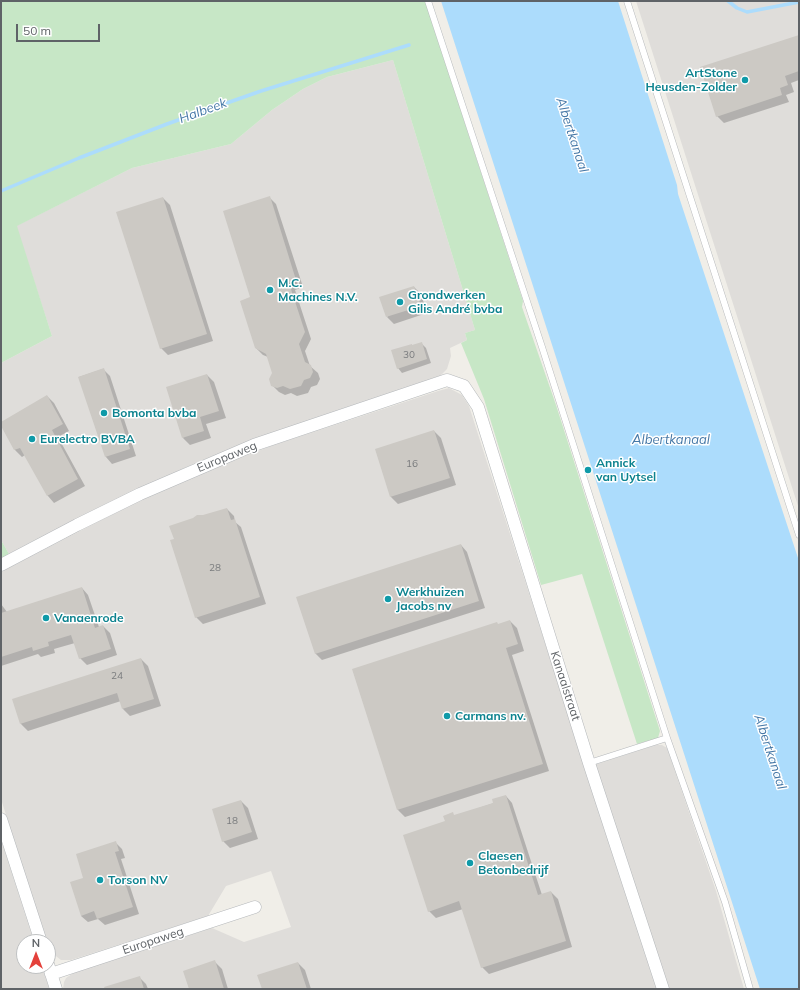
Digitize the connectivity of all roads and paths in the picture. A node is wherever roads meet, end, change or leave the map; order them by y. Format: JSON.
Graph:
{"nodes":[{"id":1,"x":428,"y":1,"type":"edge"},
{"id":2,"x":627,"y":1,"type":"edge"},
{"id":3,"x":464,"y":386,"type":"joint"},
{"id":4,"x":799,"y":535,"type":"edge"},
{"id":5,"x":1,"y":566,"type":"edge"},
{"id":6,"x":667,"y":738,"type":"junction"},
{"id":7,"x":589,"y":763,"type":"junction"},
{"id":8,"x":1,"y":820,"type":"edge"},
{"id":9,"x":255,"y":907,"type":"dead end"},
{"id":10,"x":38,"y":934,"type":"edge"},
{"id":11,"x":56,"y":967,"type":"edge"},
{"id":12,"x":52,"y":974,"type":"edge"},
{"id":13,"x":56,"y":989,"type":"edge"},
{"id":14,"x":662,"y":989,"type":"edge"},
{"id":15,"x":750,"y":989,"type":"edge"}],
"edges":[{"from":1,"to":6,"type":"lane"},
{"from":2,"to":4,"type":"lane"},
{"from":3,"to":5,"type":"street","name":"Europaweg"},
{"from":3,"to":7,"type":"street","name":"Kanaalstraat"},
{"from":6,"to":7,"type":"lane"},
{"from":6,"to":15,"type":"lane"},
{"from":7,"to":14,"type":"street","name":"Kanaalstraat"},
{"from":8,"to":10,"type":"street"},
{"from":9,"to":11,"type":"street","name":"Europaweg"},
{"from":12,"to":13,"type":"street","name":"Europaweg"}]}
